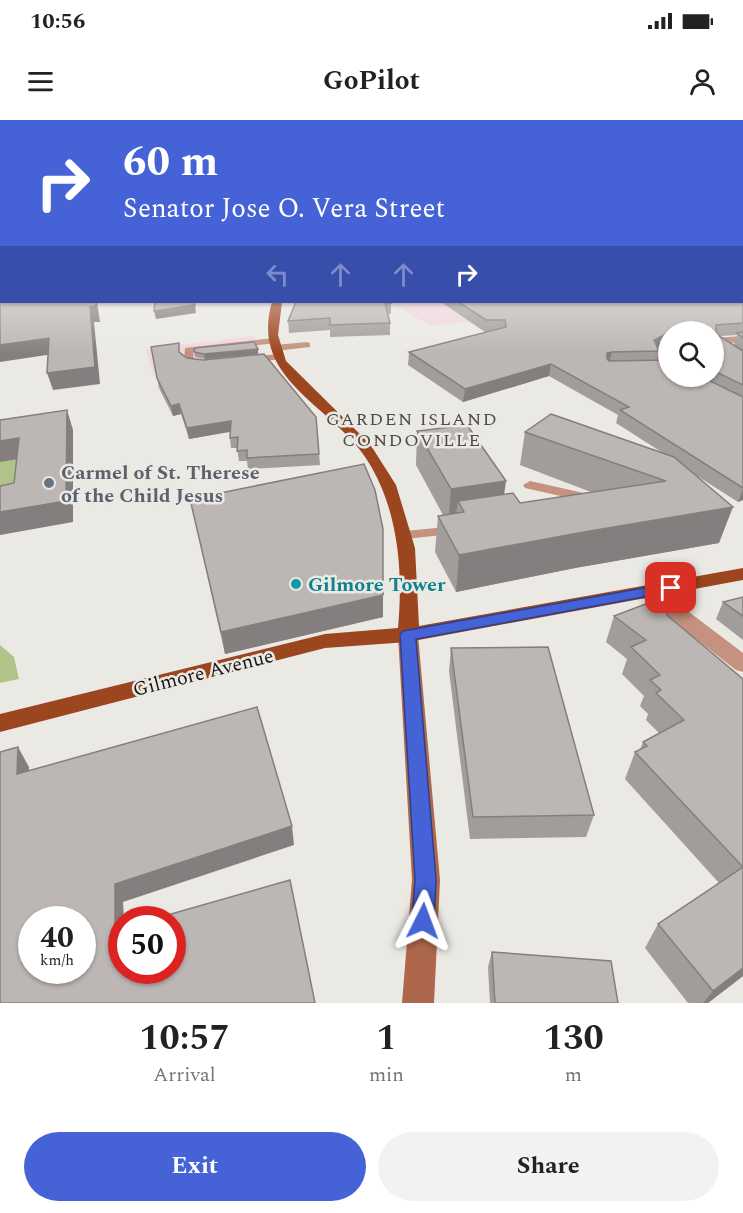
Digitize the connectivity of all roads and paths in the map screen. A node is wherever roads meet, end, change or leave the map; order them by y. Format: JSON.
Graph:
{"nodes":[{"id":1,"x":278,"y":303,"type":"edge"},
{"id":2,"x":743,"y":339,"type":"edge"},
{"id":3,"x":724,"y":340,"type":"edge"},
{"id":4,"x":306,"y":345,"type":"dead end"},
{"id":5,"x":724,"y":346,"type":"edge"},
{"id":6,"x":275,"y":348,"type":"junction"},
{"id":7,"x":735,"y":354,"type":"edge"},
{"id":8,"x":235,"y":361,"type":"edge"},
{"id":9,"x":215,"y":363,"type":"edge"},
{"id":10,"x":530,"y":485,"type":"dead end"},
{"id":11,"x":577,"y":511,"type":"edge"},
{"id":12,"x":475,"y":527,"type":"edge"},
{"id":13,"x":405,"y":535,"type":"junction"},
{"id":14,"x":743,"y":574,"type":"edge"},
{"id":15,"x":649,"y":592,"type":"junction"},
{"id":16,"x":408,"y":635,"type":"junction"},
{"id":17,"x":743,"y":664,"type":"edge"},
{"id":18,"x":0,"y":723,"type":"edge"},
{"id":19,"x":418,"y":1003,"type":"edge"}],
"edges":[{"from":1,"to":6,"type":"main road"},
{"from":2,"to":3,"type":"street"},
{"from":4,"to":6,"type":"lane"},
{"from":5,"to":7,"type":"lane"},
{"from":6,"to":8,"type":"lane"},
{"from":6,"to":9,"type":"lane"},
{"from":6,"to":13,"type":"main road"},
{"from":10,"to":11,"type":"lane"},
{"from":12,"to":13,"type":"lane"},
{"from":13,"to":16,"type":"main road"},
{"from":14,"to":15,"type":"main road","name":"Gilmore Avenue"},
{"from":15,"to":16,"type":"main road","name":"Gilmore Avenue"},
{"from":15,"to":17,"type":"street"},
{"from":16,"to":18,"type":"main road","name":"Gilmore Avenue"},
{"from":16,"to":19,"type":"main road"}]}
